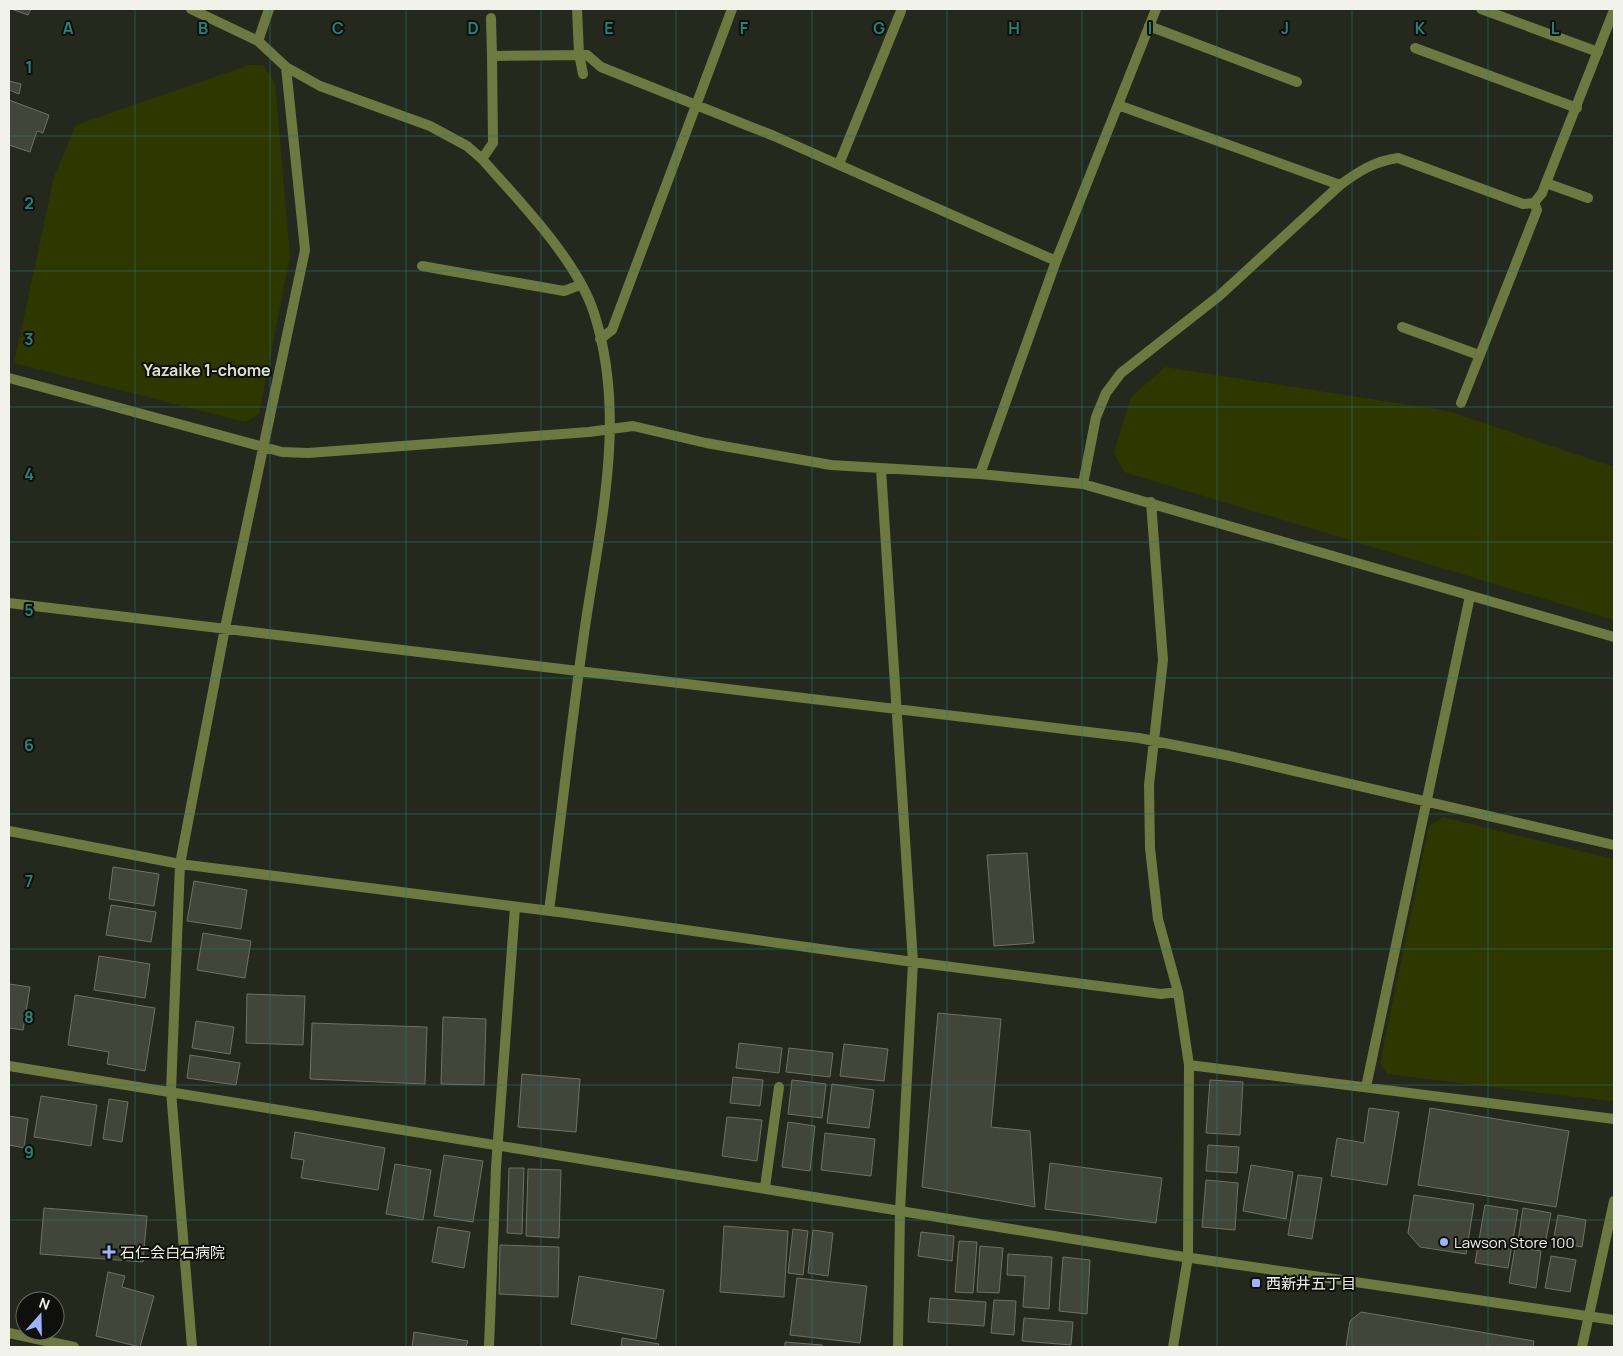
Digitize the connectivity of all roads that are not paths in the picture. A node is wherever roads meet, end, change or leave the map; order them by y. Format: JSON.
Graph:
{"nodes":[{"id":1,"x":191,"y":9,"type":"edge"},
{"id":2,"x":269,"y":9,"type":"edge"},
{"id":3,"x":577,"y":9,"type":"edge"},
{"id":4,"x":732,"y":9,"type":"edge"},
{"id":5,"x":1156,"y":9,"type":"edge"},
{"id":6,"x":1482,"y":9,"type":"edge"},
{"id":7,"x":1614,"y":10,"type":"edge"},
{"id":8,"x":901,"y":11,"type":"dead end"},
{"id":9,"x":491,"y":18,"type":"dead end"},
{"id":10,"x":1149,"y":26,"type":"junction"},
{"id":11,"x":258,"y":41,"type":"junction"},
{"id":12,"x":1415,"y":48,"type":"dead end"},
{"id":13,"x":1598,"y":52,"type":"junction"},
{"id":14,"x":579,"y":54,"type":"junction"},
{"id":15,"x":492,"y":56,"type":"junction"},
{"id":16,"x":286,"y":67,"type":"junction"},
{"id":17,"x":583,"y":74,"type":"dead end"},
{"id":18,"x":1297,"y":82,"type":"dead end"},
{"id":19,"x":696,"y":105,"type":"junction"},
{"id":20,"x":1118,"y":105,"type":"junction"},
{"id":21,"x":1577,"y":108,"type":"junction"},
{"id":22,"x":482,"y":159,"type":"junction"},
{"id":23,"x":839,"y":164,"type":"junction"},
{"id":24,"x":1546,"y":182,"type":"junction"},
{"id":25,"x":1340,"y":185,"type":"junction"},
{"id":26,"x":1588,"y":198,"type":"dead end"},
{"id":27,"x":1534,"y":203,"type":"junction"},
{"id":28,"x":1056,"y":261,"type":"junction"},
{"id":29,"x":422,"y":266,"type":"dead end"},
{"id":30,"x":580,"y":284,"type":"junction"},
{"id":31,"x":1402,"y":327,"type":"dead end"},
{"id":32,"x":600,"y":339,"type":"junction"},
{"id":33,"x":1478,"y":355,"type":"junction"},
{"id":34,"x":9,"y":378,"type":"edge"},
{"id":35,"x":1461,"y":403,"type":"dead end"},
{"id":36,"x":611,"y":428,"type":"junction"},
{"id":37,"x":264,"y":448,"type":"junction"},
{"id":38,"x":881,"y":469,"type":"junction"},
{"id":39,"x":980,"y":474,"type":"junction"},
{"id":40,"x":1083,"y":484,"type":"junction"},
{"id":41,"x":1151,"y":502,"type":"junction"},
{"id":42,"x":1470,"y":596,"type":"junction"},
{"id":43,"x":9,"y":603,"type":"edge"},
{"id":44,"x":225,"y":628,"type":"junction"},
{"id":45,"x":1614,"y":637,"type":"edge"},
{"id":46,"x":580,"y":670,"type":"junction"},
{"id":47,"x":897,"y":708,"type":"junction"},
{"id":48,"x":1156,"y":740,"type":"junction"},
{"id":49,"x":1426,"y":803,"type":"junction"},
{"id":50,"x":9,"y":831,"type":"edge"},
{"id":51,"x":1614,"y":845,"type":"edge"},
{"id":52,"x":180,"y":864,"type":"junction"},
{"id":53,"x":515,"y":907,"type":"junction"},
{"id":54,"x":549,"y":911,"type":"junction"},
{"id":55,"x":913,"y":962,"type":"junction"},
{"id":56,"x":1178,"y":992,"type":"junction"},
{"id":57,"x":1189,"y":1065,"type":"junction"},
{"id":58,"x":9,"y":1066,"type":"edge"},
{"id":59,"x":779,"y":1087,"type":"dead end"},
{"id":60,"x":1366,"y":1087,"type":"junction"},
{"id":61,"x":171,"y":1091,"type":"junction"},
{"id":62,"x":1614,"y":1118,"type":"edge"},
{"id":63,"x":498,"y":1146,"type":"junction"},
{"id":64,"x":765,"y":1187,"type":"junction"},
{"id":65,"x":1614,"y":1201,"type":"edge"},
{"id":66,"x":900,"y":1211,"type":"junction"},
{"id":67,"x":1188,"y":1257,"type":"junction"},
{"id":68,"x":1589,"y":1316,"type":"junction"},
{"id":69,"x":1614,"y":1320,"type":"edge"},
{"id":70,"x":9,"y":1333,"type":"edge"},
{"id":71,"x":51,"y":1345,"type":"edge"},
{"id":72,"x":74,"y":1347,"type":"edge"},
{"id":73,"x":192,"y":1347,"type":"edge"},
{"id":74,"x":489,"y":1347,"type":"edge"},
{"id":75,"x":898,"y":1347,"type":"edge"},
{"id":76,"x":1173,"y":1347,"type":"edge"},
{"id":77,"x":1582,"y":1347,"type":"edge"}],
"edges":[{"from":1,"to":11,"type":"street"},
{"from":2,"to":11,"type":"street"},
{"from":3,"to":14,"type":"street"},
{"from":4,"to":19,"type":"street"},
{"from":5,"to":10,"type":"street"},
{"from":6,"to":13,"type":"street"},
{"from":7,"to":13,"type":"street"},
{"from":8,"to":23,"type":"street"},
{"from":9,"to":15,"type":"street"},
{"from":10,"to":18,"type":"street"},
{"from":10,"to":20,"type":"street"},
{"from":11,"to":16,"type":"street"},
{"from":12,"to":21,"type":"street"},
{"from":13,"to":21,"type":"street"},
{"from":14,"to":15,"type":"street"},
{"from":14,"to":17,"type":"street"},
{"from":14,"to":19,"type":"street"},
{"from":15,"to":22,"type":"street"},
{"from":16,"to":22,"type":"street"},
{"from":16,"to":37,"type":"street"},
{"from":19,"to":23,"type":"street"},
{"from":19,"to":32,"type":"street"},
{"from":20,"to":25,"type":"street"},
{"from":20,"to":28,"type":"street"},
{"from":21,"to":24,"type":"street"},
{"from":22,"to":30,"type":"street"},
{"from":23,"to":28,"type":"street"},
{"from":24,"to":26,"type":"street"},
{"from":24,"to":27,"type":"street"},
{"from":25,"to":27,"type":"street"},
{"from":25,"to":40,"type":"street"},
{"from":27,"to":33,"type":"street"},
{"from":28,"to":39,"type":"street"},
{"from":29,"to":30,"type":"street"},
{"from":30,"to":32,"type":"street"},
{"from":31,"to":33,"type":"street"},
{"from":32,"to":36,"type":"street"},
{"from":33,"to":35,"type":"street"},
{"from":34,"to":37,"type":"street"},
{"from":36,"to":37,"type":"street"},
{"from":36,"to":38,"type":"street"},
{"from":36,"to":46,"type":"street"},
{"from":37,"to":44,"type":"street"},
{"from":38,"to":39,"type":"street"},
{"from":38,"to":47,"type":"street"},
{"from":39,"to":40,"type":"street"},
{"from":40,"to":41,"type":"street"},
{"from":41,"to":42,"type":"street"},
{"from":41,"to":48,"type":"street"},
{"from":42,"to":45,"type":"street"},
{"from":42,"to":49,"type":"street"},
{"from":43,"to":44,"type":"street"},
{"from":44,"to":46,"type":"street"},
{"from":44,"to":52,"type":"street"},
{"from":46,"to":47,"type":"street"},
{"from":46,"to":54,"type":"street"},
{"from":47,"to":48,"type":"street"},
{"from":47,"to":55,"type":"street"},
{"from":48,"to":49,"type":"street"},
{"from":48,"to":56,"type":"street"},
{"from":49,"to":51,"type":"street"},
{"from":49,"to":60,"type":"street"},
{"from":50,"to":52,"type":"street"},
{"from":52,"to":53,"type":"street"},
{"from":52,"to":61,"type":"street"},
{"from":53,"to":54,"type":"street"},
{"from":53,"to":63,"type":"street"},
{"from":54,"to":55,"type":"street"},
{"from":55,"to":56,"type":"street"},
{"from":55,"to":66,"type":"street"},
{"from":56,"to":57,"type":"street"},
{"from":57,"to":60,"type":"street"},
{"from":57,"to":67,"type":"street"},
{"from":58,"to":61,"type":"street"},
{"from":59,"to":64,"type":"street"},
{"from":60,"to":62,"type":"street"},
{"from":61,"to":63,"type":"street"},
{"from":61,"to":73,"type":"street"},
{"from":63,"to":64,"type":"street"},
{"from":63,"to":74,"type":"street"},
{"from":64,"to":66,"type":"street"},
{"from":65,"to":68,"type":"street"},
{"from":66,"to":67,"type":"street"},
{"from":66,"to":75,"type":"street"},
{"from":67,"to":68,"type":"street"},
{"from":67,"to":76,"type":"street"},
{"from":68,"to":69,"type":"street"},
{"from":68,"to":77,"type":"street"},
{"from":70,"to":71,"type":"street"},
{"from":71,"to":72,"type":"street"}]}
